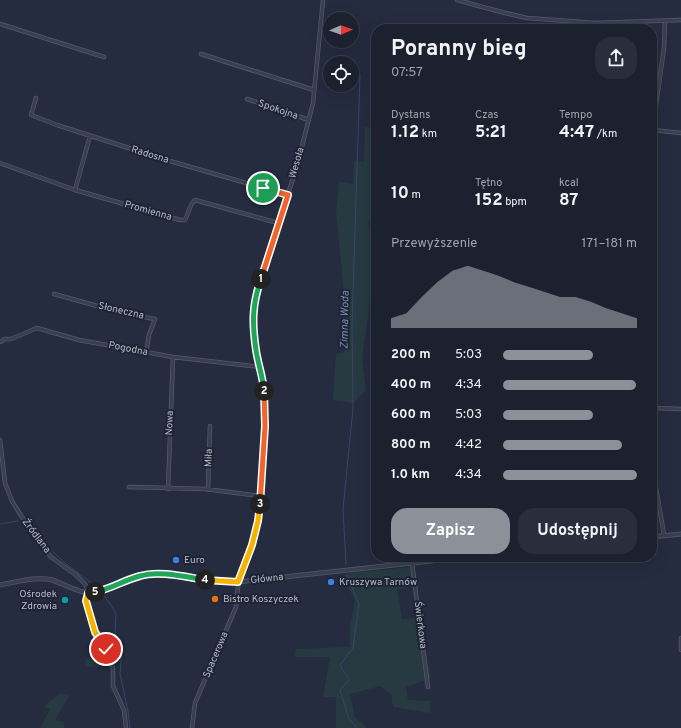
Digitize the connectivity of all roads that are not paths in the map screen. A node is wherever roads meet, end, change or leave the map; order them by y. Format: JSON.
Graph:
{"nodes":[{"id":1,"x":323,"y":0,"type":"edge"},
{"id":2,"x":458,"y":0,"type":"edge"},
{"id":3,"x":472,"y":2,"type":"edge"},
{"id":4,"x":681,"y":20,"type":"edge"},
{"id":5,"x":665,"y":21,"type":"junction"},
{"id":6,"x":0,"y":24,"type":"edge"},
{"id":7,"x":201,"y":54,"type":"dead end"},
{"id":8,"x":104,"y":57,"type":"dead end"},
{"id":9,"x":314,"y":90,"type":"junction"},
{"id":10,"x":657,"y":97,"type":"edge"},
{"id":11,"x":36,"y":98,"type":"dead end"},
{"id":12,"x":247,"y":99,"type":"dead end"},
{"id":13,"x":309,"y":120,"type":"junction"},
{"id":14,"x":657,"y":132,"type":"edge"},
{"id":15,"x":681,"y":133,"type":"edge"},
{"id":16,"x":90,"y":136,"type":"junction"},
{"id":17,"x":0,"y":163,"type":"edge"},
{"id":18,"x":76,"y":190,"type":"junction"},
{"id":19,"x":288,"y":195,"type":"junction"},
{"id":20,"x":278,"y":223,"type":"junction"},
{"id":21,"x":54,"y":294,"type":"dead end"},
{"id":22,"x":0,"y":342,"type":"edge"},
{"id":23,"x":146,"y":353,"type":"junction"},
{"id":24,"x":173,"y":358,"type":"junction"},
{"id":25,"x":260,"y":367,"type":"junction"},
{"id":26,"x":657,"y":408,"type":"edge"},
{"id":27,"x":681,"y":409,"type":"edge"},
{"id":28,"x":210,"y":426,"type":"dead end"},
{"id":29,"x":0,"y":440,"type":"edge"},
{"id":30,"x":129,"y":487,"type":"dead end"},
{"id":31,"x":168,"y":489,"type":"junction"},
{"id":32,"x":208,"y":490,"type":"junction"},
{"id":33,"x":657,"y":495,"type":"edge"},
{"id":34,"x":260,"y":496,"type":"junction"},
{"id":35,"x":681,"y":534,"type":"edge"},
{"id":36,"x":664,"y":535,"type":"junction"},
{"id":37,"x":657,"y":536,"type":"edge"},
{"id":38,"x":420,"y":562,"type":"edge"},
{"id":39,"x":411,"y":563,"type":"junction"},
{"id":40,"x":238,"y":582,"type":"junction"},
{"id":41,"x":0,"y":585,"type":"edge"},
{"id":42,"x":88,"y":593,"type":"junction"},
{"id":43,"x":681,"y":638,"type":"edge"},
{"id":44,"x":681,"y":650,"type":"edge"},
{"id":45,"x":428,"y":687,"type":"dead end"},
{"id":46,"x":126,"y":728,"type":"edge"},
{"id":47,"x":192,"y":728,"type":"edge"}],
"edges":[{"from":1,"to":9,"type":"street","name":"Wesoła"},
{"from":2,"to":3,"type":"street"},
{"from":3,"to":5,"type":"street"},
{"from":4,"to":5,"type":"street"},
{"from":5,"to":10,"type":"street"},
{"from":6,"to":8,"type":"street"},
{"from":7,"to":9,"type":"street"},
{"from":9,"to":13,"type":"street","name":"Wesoła"},
{"from":11,"to":16,"type":"street","name":"Radosna"},
{"from":12,"to":13,"type":"street","name":"Spokojna"},
{"from":13,"to":19,"type":"street","name":"Wesoła"},
{"from":14,"to":15,"type":"street"},
{"from":16,"to":18,"type":"street"},
{"from":16,"to":19,"type":"street","name":"Radosna"},
{"from":17,"to":18,"type":"street","name":"Promienna"},
{"from":18,"to":20,"type":"street","name":"Promienna"},
{"from":19,"to":20,"type":"street","name":"Wesoła"},
{"from":20,"to":25,"type":"street","name":"Wesoła"},
{"from":21,"to":23,"type":"street","name":"Słoneczna"},
{"from":22,"to":23,"type":"street","name":"Pogodna"},
{"from":23,"to":24,"type":"street","name":"Pogodna"},
{"from":24,"to":25,"type":"street","name":"Pogodna"},
{"from":24,"to":31,"type":"street","name":"Nowa"},
{"from":25,"to":34,"type":"street","name":"Wesoła"},
{"from":26,"to":27,"type":"street"},
{"from":28,"to":32,"type":"street","name":"Miła"},
{"from":29,"to":42,"type":"street","name":"Źródlana"},
{"from":30,"to":31,"type":"street"},
{"from":31,"to":32,"type":"street"},
{"from":32,"to":34,"type":"street"},
{"from":33,"to":36,"type":"street"},
{"from":34,"to":40,"type":"street","name":"Wesoła"},
{"from":35,"to":36,"type":"street"},
{"from":36,"to":37,"type":"street"},
{"from":38,"to":39,"type":"street","name":"Główna"},
{"from":39,"to":40,"type":"street","name":"Główna"},
{"from":39,"to":45,"type":"street","name":"Świerkowa"},
{"from":40,"to":42,"type":"street","name":"Główna"},
{"from":40,"to":47,"type":"street","name":"Spacerowa"},
{"from":41,"to":42,"type":"street"},
{"from":42,"to":46,"type":"street","name":"Źródlana"},
{"from":43,"to":44,"type":"street"}]}
